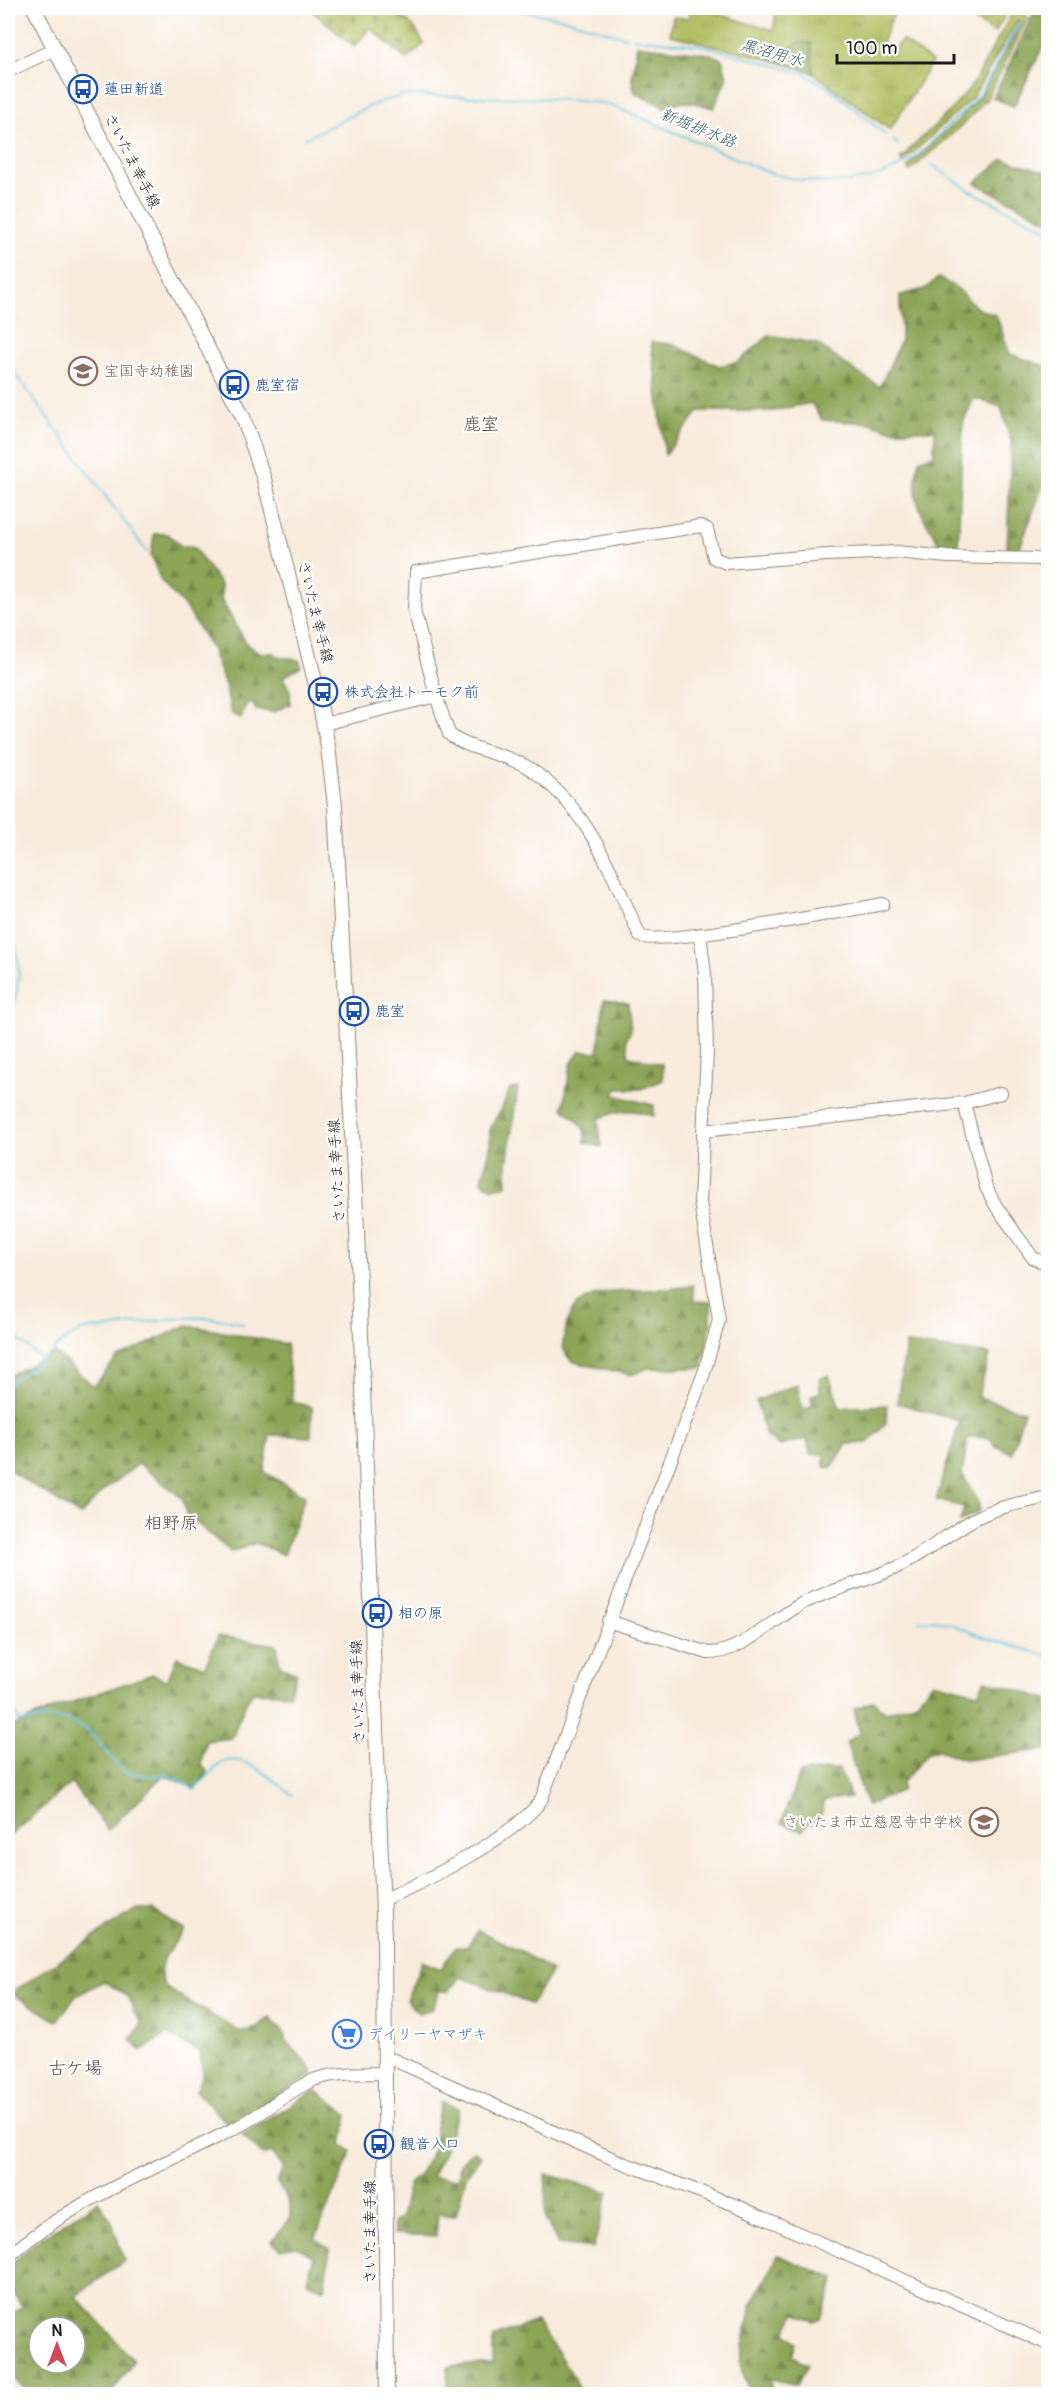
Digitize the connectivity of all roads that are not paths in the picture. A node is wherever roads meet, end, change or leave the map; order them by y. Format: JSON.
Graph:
{"nodes":[{"id":1,"x":34,"y":8,"type":"edge"},
{"id":2,"x":55,"y":49,"type":"junction"},
{"id":3,"x":8,"y":70,"type":"edge"},
{"id":4,"x":1048,"y":567,"type":"edge"},
{"id":5,"x":436,"y":696,"type":"junction"},
{"id":6,"x":324,"y":724,"type":"junction"},
{"id":7,"x":883,"y":904,"type":"dead end"},
{"id":8,"x":700,"y":934,"type":"junction"},
{"id":9,"x":1001,"y":1093,"type":"dead end"},
{"id":10,"x":964,"y":1103,"type":"junction"},
{"id":11,"x":703,"y":1131,"type":"junction"},
{"id":12,"x":1048,"y":1264,"type":"edge"},
{"id":13,"x":1048,"y":1497,"type":"edge"},
{"id":14,"x":608,"y":1621,"type":"junction"},
{"id":15,"x":382,"y":1900,"type":"junction"},
{"id":16,"x":386,"y":2066,"type":"junction"},
{"id":17,"x":8,"y":2257,"type":"edge"},
{"id":18,"x":1048,"y":2344,"type":"edge"},
{"id":19,"x":387,"y":2394,"type":"edge"}],
"edges":[{"from":1,"to":2,"type":"main road","name":"さいたま幸手線"},
{"from":2,"to":3,"type":"street"},
{"from":2,"to":6,"type":"main road","name":"さいたま幸手線"},
{"from":4,"to":5,"type":"street"},
{"from":5,"to":6,"type":"street"},
{"from":5,"to":8,"type":"street"},
{"from":6,"to":15,"type":"main road","name":"さいたま幸手線"},
{"from":7,"to":8,"type":"street"},
{"from":8,"to":11,"type":"street"},
{"from":9,"to":10,"type":"street"},
{"from":10,"to":11,"type":"street"},
{"from":10,"to":12,"type":"street"},
{"from":11,"to":14,"type":"street"},
{"from":13,"to":14,"type":"street"},
{"from":14,"to":15,"type":"street"},
{"from":15,"to":16,"type":"main road","name":"さいたま幸手線"},
{"from":16,"to":17,"type":"street"},
{"from":16,"to":18,"type":"street"},
{"from":16,"to":19,"type":"main road","name":"さいたま幸手線"}]}
